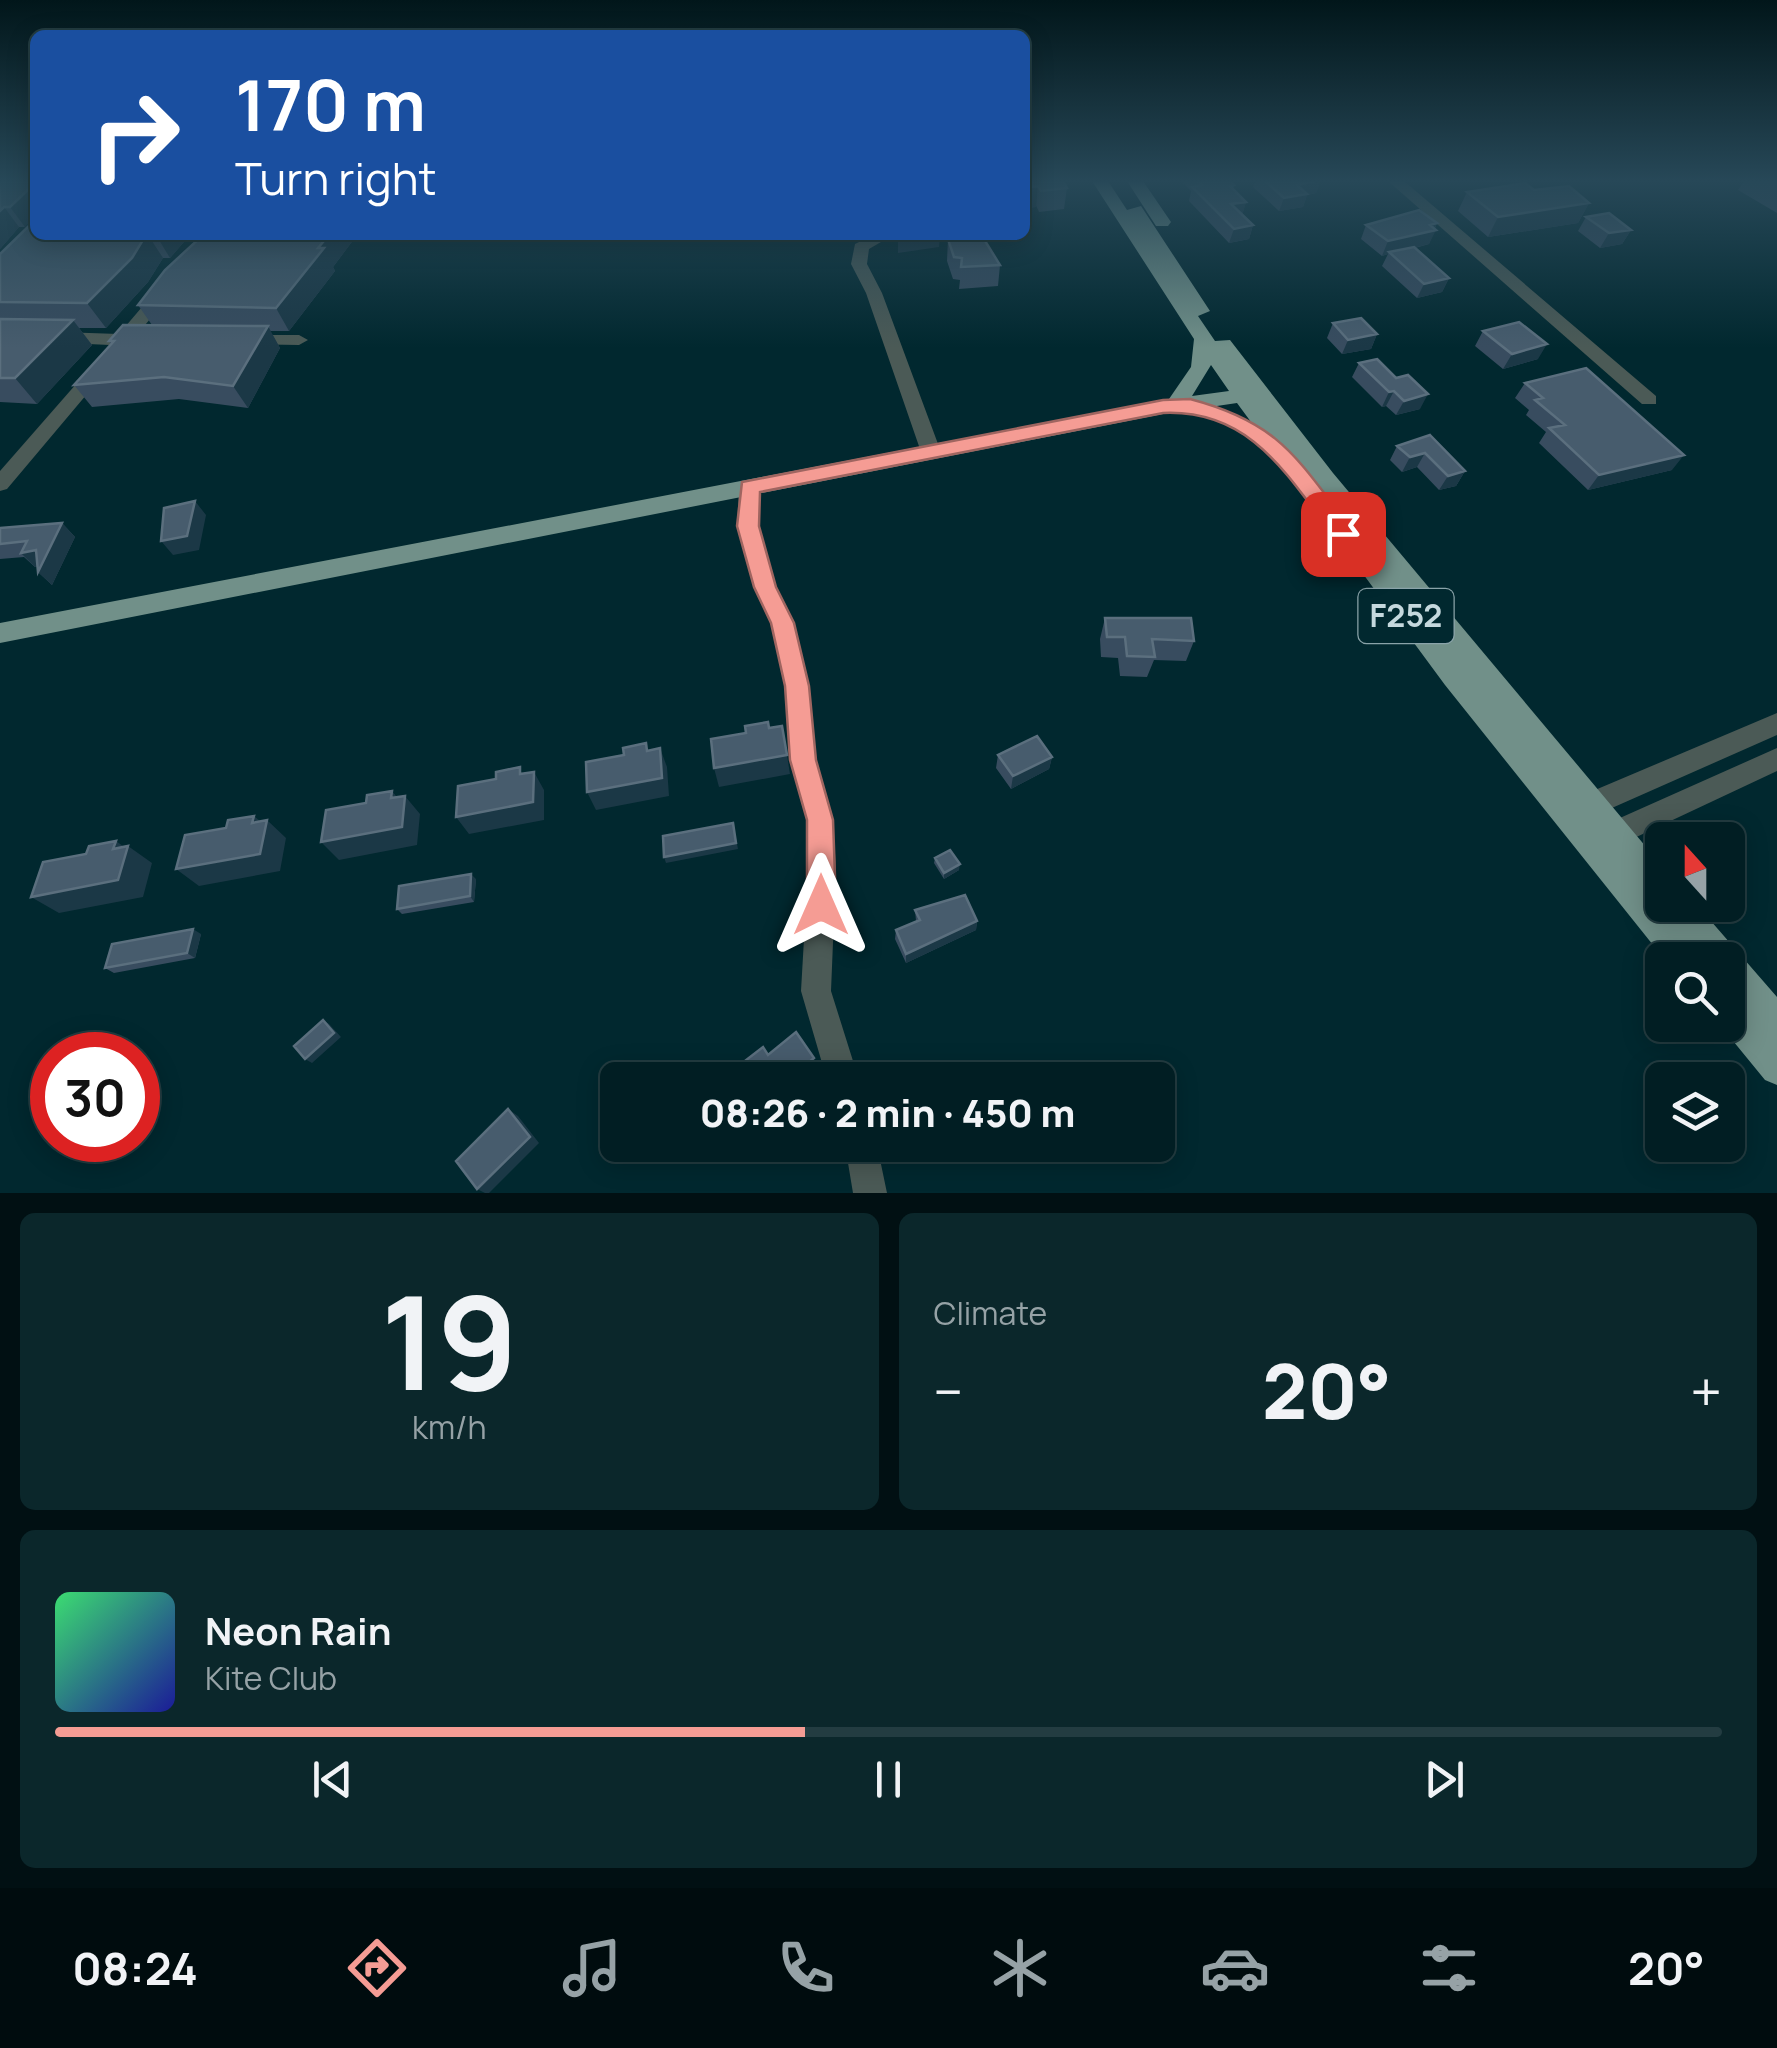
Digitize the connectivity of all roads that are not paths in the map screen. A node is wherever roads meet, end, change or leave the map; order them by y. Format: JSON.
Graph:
{"nodes":[{"id":1,"x":1126,"y":237,"type":"edge"},
{"id":2,"x":1142,"y":237,"type":"edge"},
{"id":3,"x":1145,"y":237,"type":"edge"},
{"id":4,"x":1168,"y":237,"type":"edge"},
{"id":5,"x":1458,"y":237,"type":"edge"},
{"id":6,"x":876,"y":240,"type":"edge"},
{"id":7,"x":1151,"y":248,"type":"junction"},
{"id":8,"x":174,"y":280,"type":"edge"},
{"id":9,"x":0,"y":335,"type":"edge"},
{"id":10,"x":133,"y":340,"type":"junction"},
{"id":11,"x":221,"y":340,"type":"edge"},
{"id":12,"x":299,"y":340,"type":"dead end"},
{"id":13,"x":1202,"y":342,"type":"junction"},
{"id":14,"x":1237,"y":392,"type":"junction"},
{"id":15,"x":1649,"y":400,"type":"dead end"},
{"id":16,"x":1178,"y":403,"type":"junction"},
{"id":17,"x":1277,"y":447,"type":"junction"},
{"id":18,"x":931,"y":452,"type":"junction"},
{"id":19,"x":0,"y":484,"type":"edge"},
{"id":20,"x":750,"y":487,"type":"junction"},
{"id":21,"x":0,"y":633,"type":"edge"},
{"id":22,"x":1777,"y":724,"type":"edge"},
{"id":23,"x":1777,"y":758,"type":"edge"},
{"id":24,"x":1592,"y":805,"type":"junction"},
{"id":25,"x":1565,"y":815,"type":"junction"},
{"id":26,"x":1616,"y":834,"type":"junction"},
{"id":27,"x":1589,"y":844,"type":"junction"},
{"id":28,"x":1645,"y":869,"type":"edge"},
{"id":29,"x":1691,"y":922,"type":"edge"},
{"id":30,"x":1671,"y":942,"type":"edge"},
{"id":31,"x":1708,"y":942,"type":"edge"},
{"id":32,"x":1745,"y":985,"type":"edge"},
{"id":33,"x":1777,"y":1023,"type":"edge"},
{"id":34,"x":1745,"y":1029,"type":"edge"},
{"id":35,"x":838,"y":1062,"type":"edge"},
{"id":36,"x":1777,"y":1068,"type":"edge"},
{"id":37,"x":864,"y":1162,"type":"edge"},
{"id":38,"x":870,"y":1193,"type":"edge"}],
"edges":[{"from":1,"to":7,"type":"main road"},
{"from":2,"to":7,"type":"main road","number":"F252"},
{"from":3,"to":7,"type":"main road","number":"F252"},
{"from":4,"to":7,"type":"main road"},
{"from":5,"to":15,"type":"street"},
{"from":6,"to":18,"type":"street"},
{"from":7,"to":13,"type":"main road","number":"F252"},
{"from":7,"to":24,"type":"main road","number":"F252"},
{"from":8,"to":10,"type":"street"},
{"from":9,"to":10,"type":"street"},
{"from":10,"to":19,"type":"street"},
{"from":11,"to":12,"type":"street"},
{"from":13,"to":14,"type":"main road","number":"F252"},
{"from":13,"to":16,"type":"main road"},
{"from":14,"to":16,"type":"main road"},
{"from":14,"to":17,"type":"main road","number":"F252"},
{"from":16,"to":17,"type":"main road"},
{"from":16,"to":18,"type":"main road"},
{"from":17,"to":25,"type":"main road","number":"F252"},
{"from":18,"to":20,"type":"main road"},
{"from":20,"to":21,"type":"main road"},
{"from":20,"to":35,"type":"street"},
{"from":22,"to":24,"type":"street"},
{"from":23,"to":26,"type":"street"},
{"from":24,"to":25,"type":"street"},
{"from":24,"to":26,"type":"main road","number":"F252"},
{"from":25,"to":27,"type":"main road","number":"F252"},
{"from":26,"to":27,"type":"street"},
{"from":26,"to":28,"type":"main road","number":"F252"},
{"from":27,"to":30,"type":"main road","number":"F252"},
{"from":29,"to":31,"type":"main road"},
{"from":32,"to":33,"type":"main road"},
{"from":34,"to":36,"type":"main road"},
{"from":37,"to":38,"type":"street"}]}
